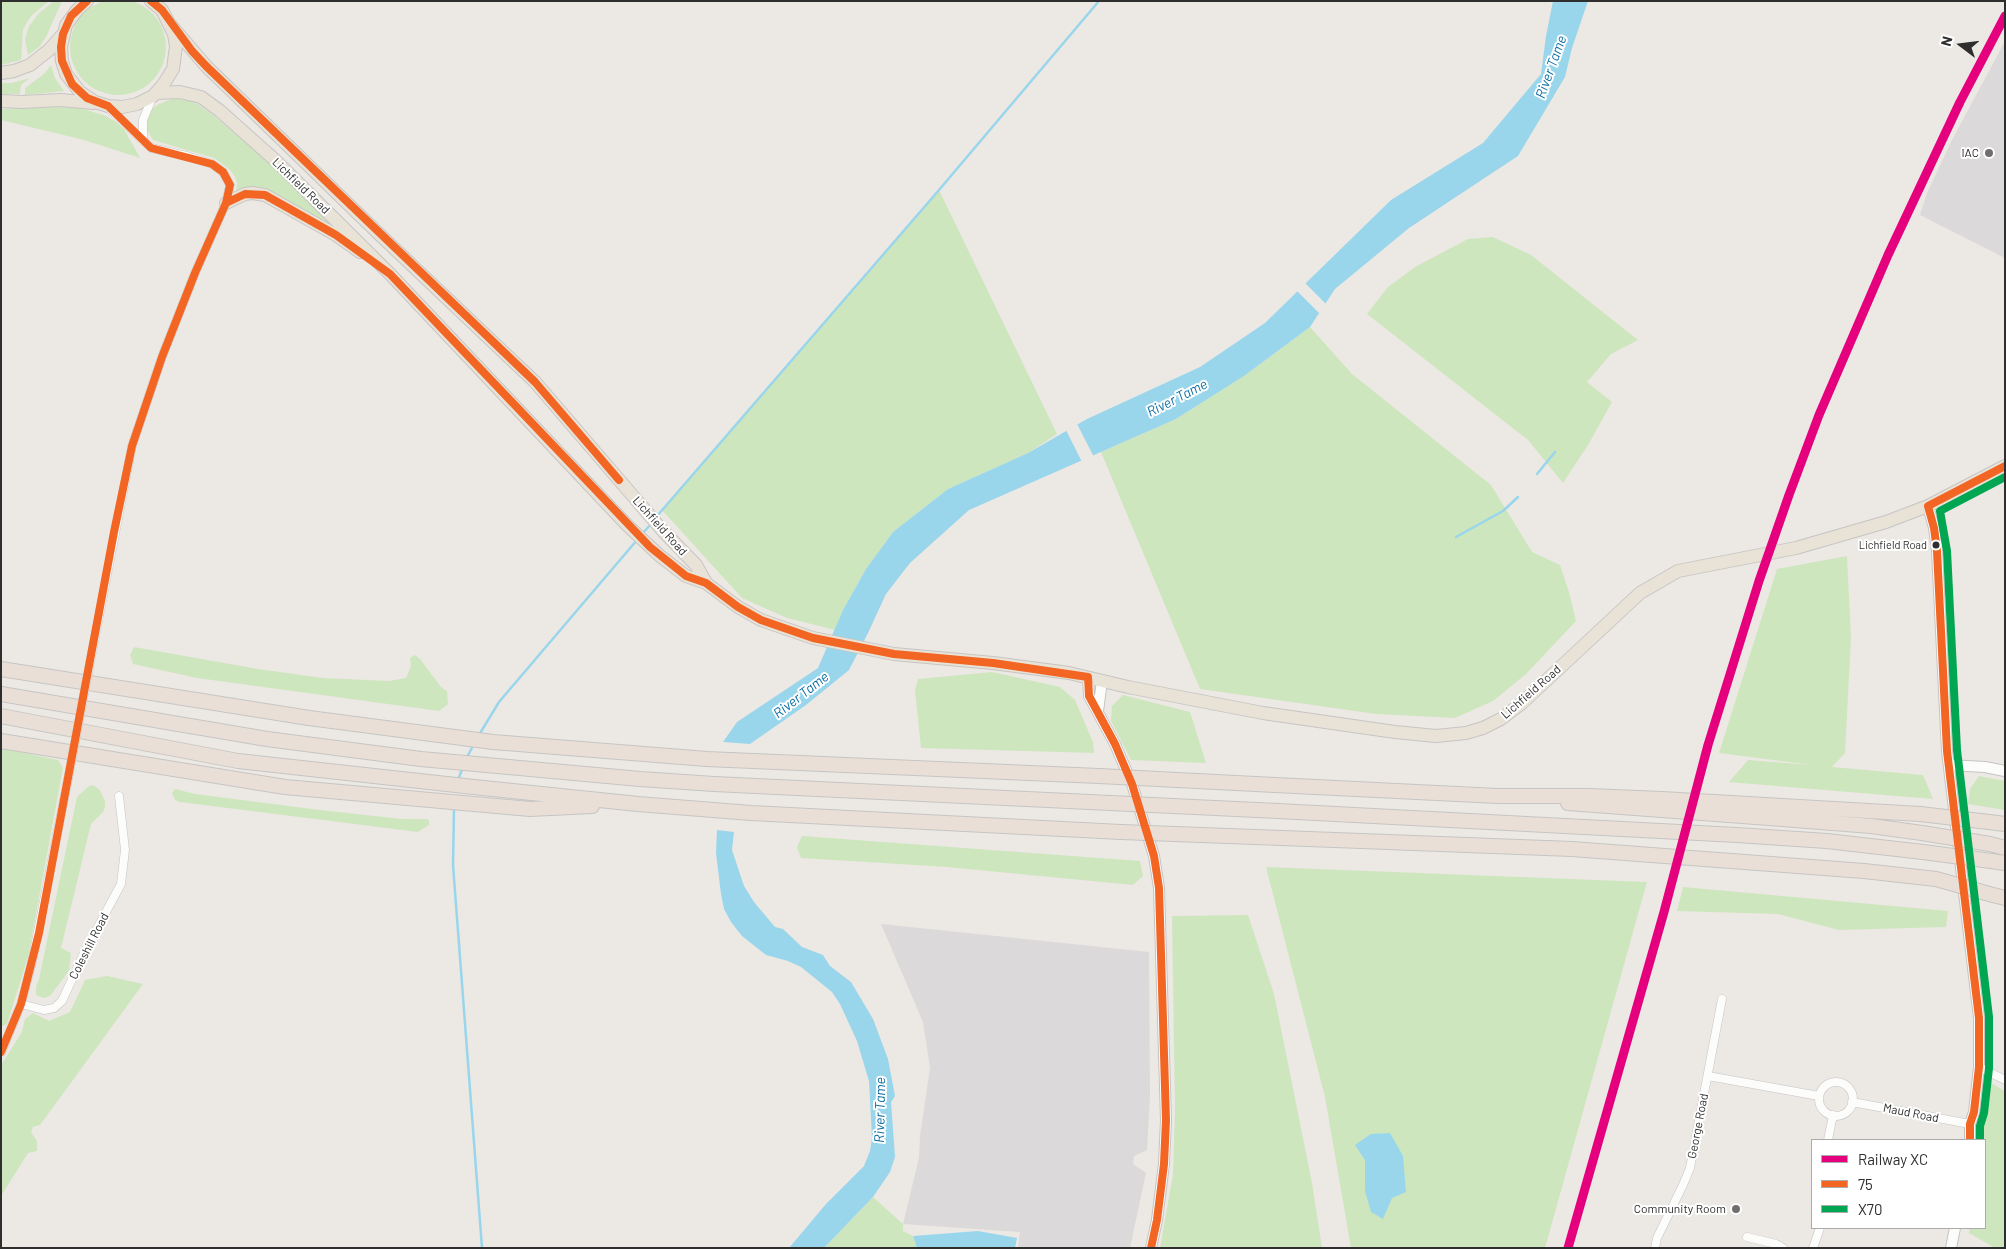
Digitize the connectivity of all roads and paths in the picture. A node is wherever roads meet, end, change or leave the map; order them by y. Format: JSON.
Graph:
{"nodes":[{"id":1,"x":87,"y":1,"type":"edge"},
{"id":2,"x":151,"y":1,"type":"edge"},
{"id":3,"x":170,"y":24,"type":"junction"},
{"id":4,"x":63,"y":34,"type":"junction"},
{"id":5,"x":1,"y":73,"type":"edge"},
{"id":6,"x":154,"y":94,"type":"junction"},
{"id":7,"x":1,"y":101,"type":"edge"},
{"id":8,"x":104,"y":105,"type":"junction"},
{"id":9,"x":143,"y":142,"type":"junction"},
{"id":10,"x":226,"y":202,"type":"junction"},
{"id":11,"x":390,"y":274,"type":"junction"},
{"id":12,"x":2005,"y":466,"type":"edge"},
{"id":13,"x":1928,"y":506,"type":"junction"},
{"id":14,"x":706,"y":583,"type":"junction"},
{"id":15,"x":1,"y":664,"type":"edge"},
{"id":16,"x":1,"y":669,"type":"edge"},
{"id":17,"x":33,"y":673,"type":"junction"},
{"id":18,"x":1088,"y":677,"type":"junction"},
{"id":19,"x":1102,"y":681,"type":"junction"},
{"id":20,"x":1,"y":694,"type":"edge"},
{"id":21,"x":1098,"y":711,"type":"junction"},
{"id":22,"x":2,"y":717,"type":"edge"},
{"id":23,"x":1,"y":741,"type":"edge"},
{"id":24,"x":1949,"y":765,"type":"junction"},
{"id":25,"x":2005,"y":771,"type":"edge"},
{"id":26,"x":119,"y":796,"type":"dead end"},
{"id":27,"x":638,"y":804,"type":"junction"},
{"id":28,"x":1745,"y":809,"type":"junction"},
{"id":29,"x":2005,"y":824,"type":"edge"},
{"id":30,"x":2005,"y":848,"type":"edge"},
{"id":31,"x":1998,"y":862,"type":"edge"},
{"id":32,"x":1999,"y":892,"type":"edge"},
{"id":33,"x":1722,"y":999,"type":"dead end"},
{"id":34,"x":21,"y":1004,"type":"junction"},
{"id":35,"x":1,"y":1053,"type":"edge"},
{"id":36,"x":1979,"y":1066,"type":"junction"},
{"id":37,"x":1708,"y":1076,"type":"junction"},
{"id":38,"x":2005,"y":1080,"type":"edge"},
{"id":39,"x":1819,"y":1096,"type":"junction"},
{"id":40,"x":1852,"y":1102,"type":"junction"},
{"id":41,"x":1832,"y":1115,"type":"junction"},
{"id":42,"x":1970,"y":1124,"type":"junction"},
{"id":43,"x":1828,"y":1139,"type":"edge"},
{"id":44,"x":1970,"y":1139,"type":"edge"},
{"id":45,"x":1820,"y":1229,"type":"edge"},
{"id":46,"x":1955,"y":1229,"type":"edge"},
{"id":47,"x":1747,"y":1237,"type":"dead end"},
{"id":48,"x":1151,"y":1248,"type":"edge"},
{"id":49,"x":1655,"y":1248,"type":"edge"},
{"id":50,"x":1783,"y":1248,"type":"edge"},
{"id":51,"x":1813,"y":1248,"type":"edge"},
{"id":52,"x":1952,"y":1248,"type":"edge"}],
"edges":[{"from":1,"to":4,"type":"highway"},
{"from":2,"to":3,"type":"highway","name":"Lichfield Road"},
{"from":3,"to":6,"type":"highway"},
{"from":3,"to":14,"type":"highway","name":"Lichfield Road"},
{"from":4,"to":5,"type":"highway"},
{"from":4,"to":8,"type":"highway"},
{"from":6,"to":8,"type":"highway"},
{"from":6,"to":9,"type":"street"},
{"from":6,"to":11,"type":"highway","name":"Lichfield Road"},
{"from":7,"to":8,"type":"highway"},
{"from":8,"to":9,"type":"street"},
{"from":9,"to":10,"type":"street"},
{"from":10,"to":11,"type":"highway"},
{"from":10,"to":34,"type":"street","bridge":true},
{"from":11,"to":14,"type":"highway","name":"Lichfield Road"},
{"from":12,"to":13,"type":"highway","name":"Lichfield Road"},
{"from":13,"to":19,"type":"highway","name":"Lichfield Road"},
{"from":13,"to":24,"type":"main road"},
{"from":14,"to":18,"type":"highway","name":"Lichfield Road"},
{"from":15,"to":17,"type":"highway"},
{"from":16,"to":17,"type":"highway"},
{"from":17,"to":28,"type":"highway","bridge":true},
{"from":18,"to":19,"type":"highway","name":"Lichfield Road"},
{"from":18,"to":21,"type":"main road"},
{"from":19,"to":21,"type":"main road"},
{"from":20,"to":31,"type":"highway","bridge":true},
{"from":21,"to":48,"type":"main road"},
{"from":22,"to":27,"type":"highway"},
{"from":23,"to":27,"type":"highway"},
{"from":24,"to":25,"type":"main road"},
{"from":24,"to":36,"type":"main road"},
{"from":26,"to":34,"type":"street","name":"Coleshill Road"},
{"from":27,"to":32,"type":"highway","bridge":true},
{"from":28,"to":29,"type":"highway","bridge":true},
{"from":28,"to":30,"type":"highway","bridge":true},
{"from":33,"to":37,"type":"street","name":"George Road"},
{"from":34,"to":35,"type":"street"},
{"from":36,"to":38,"type":"street"},
{"from":36,"to":42,"type":"main road"},
{"from":37,"to":39,"type":"street"},
{"from":37,"to":49,"type":"street","name":"George Road"},
{"from":39,"to":40,"type":"street"},
{"from":39,"to":41,"type":"street"},
{"from":40,"to":41,"type":"street"},
{"from":40,"to":42,"type":"street","name":"Maud Road"},
{"from":41,"to":43,"type":"street"},
{"from":42,"to":44,"type":"main road"},
{"from":45,"to":51,"type":"street"},
{"from":46,"to":52,"type":"main road"},
{"from":47,"to":50,"type":"street"}]}
